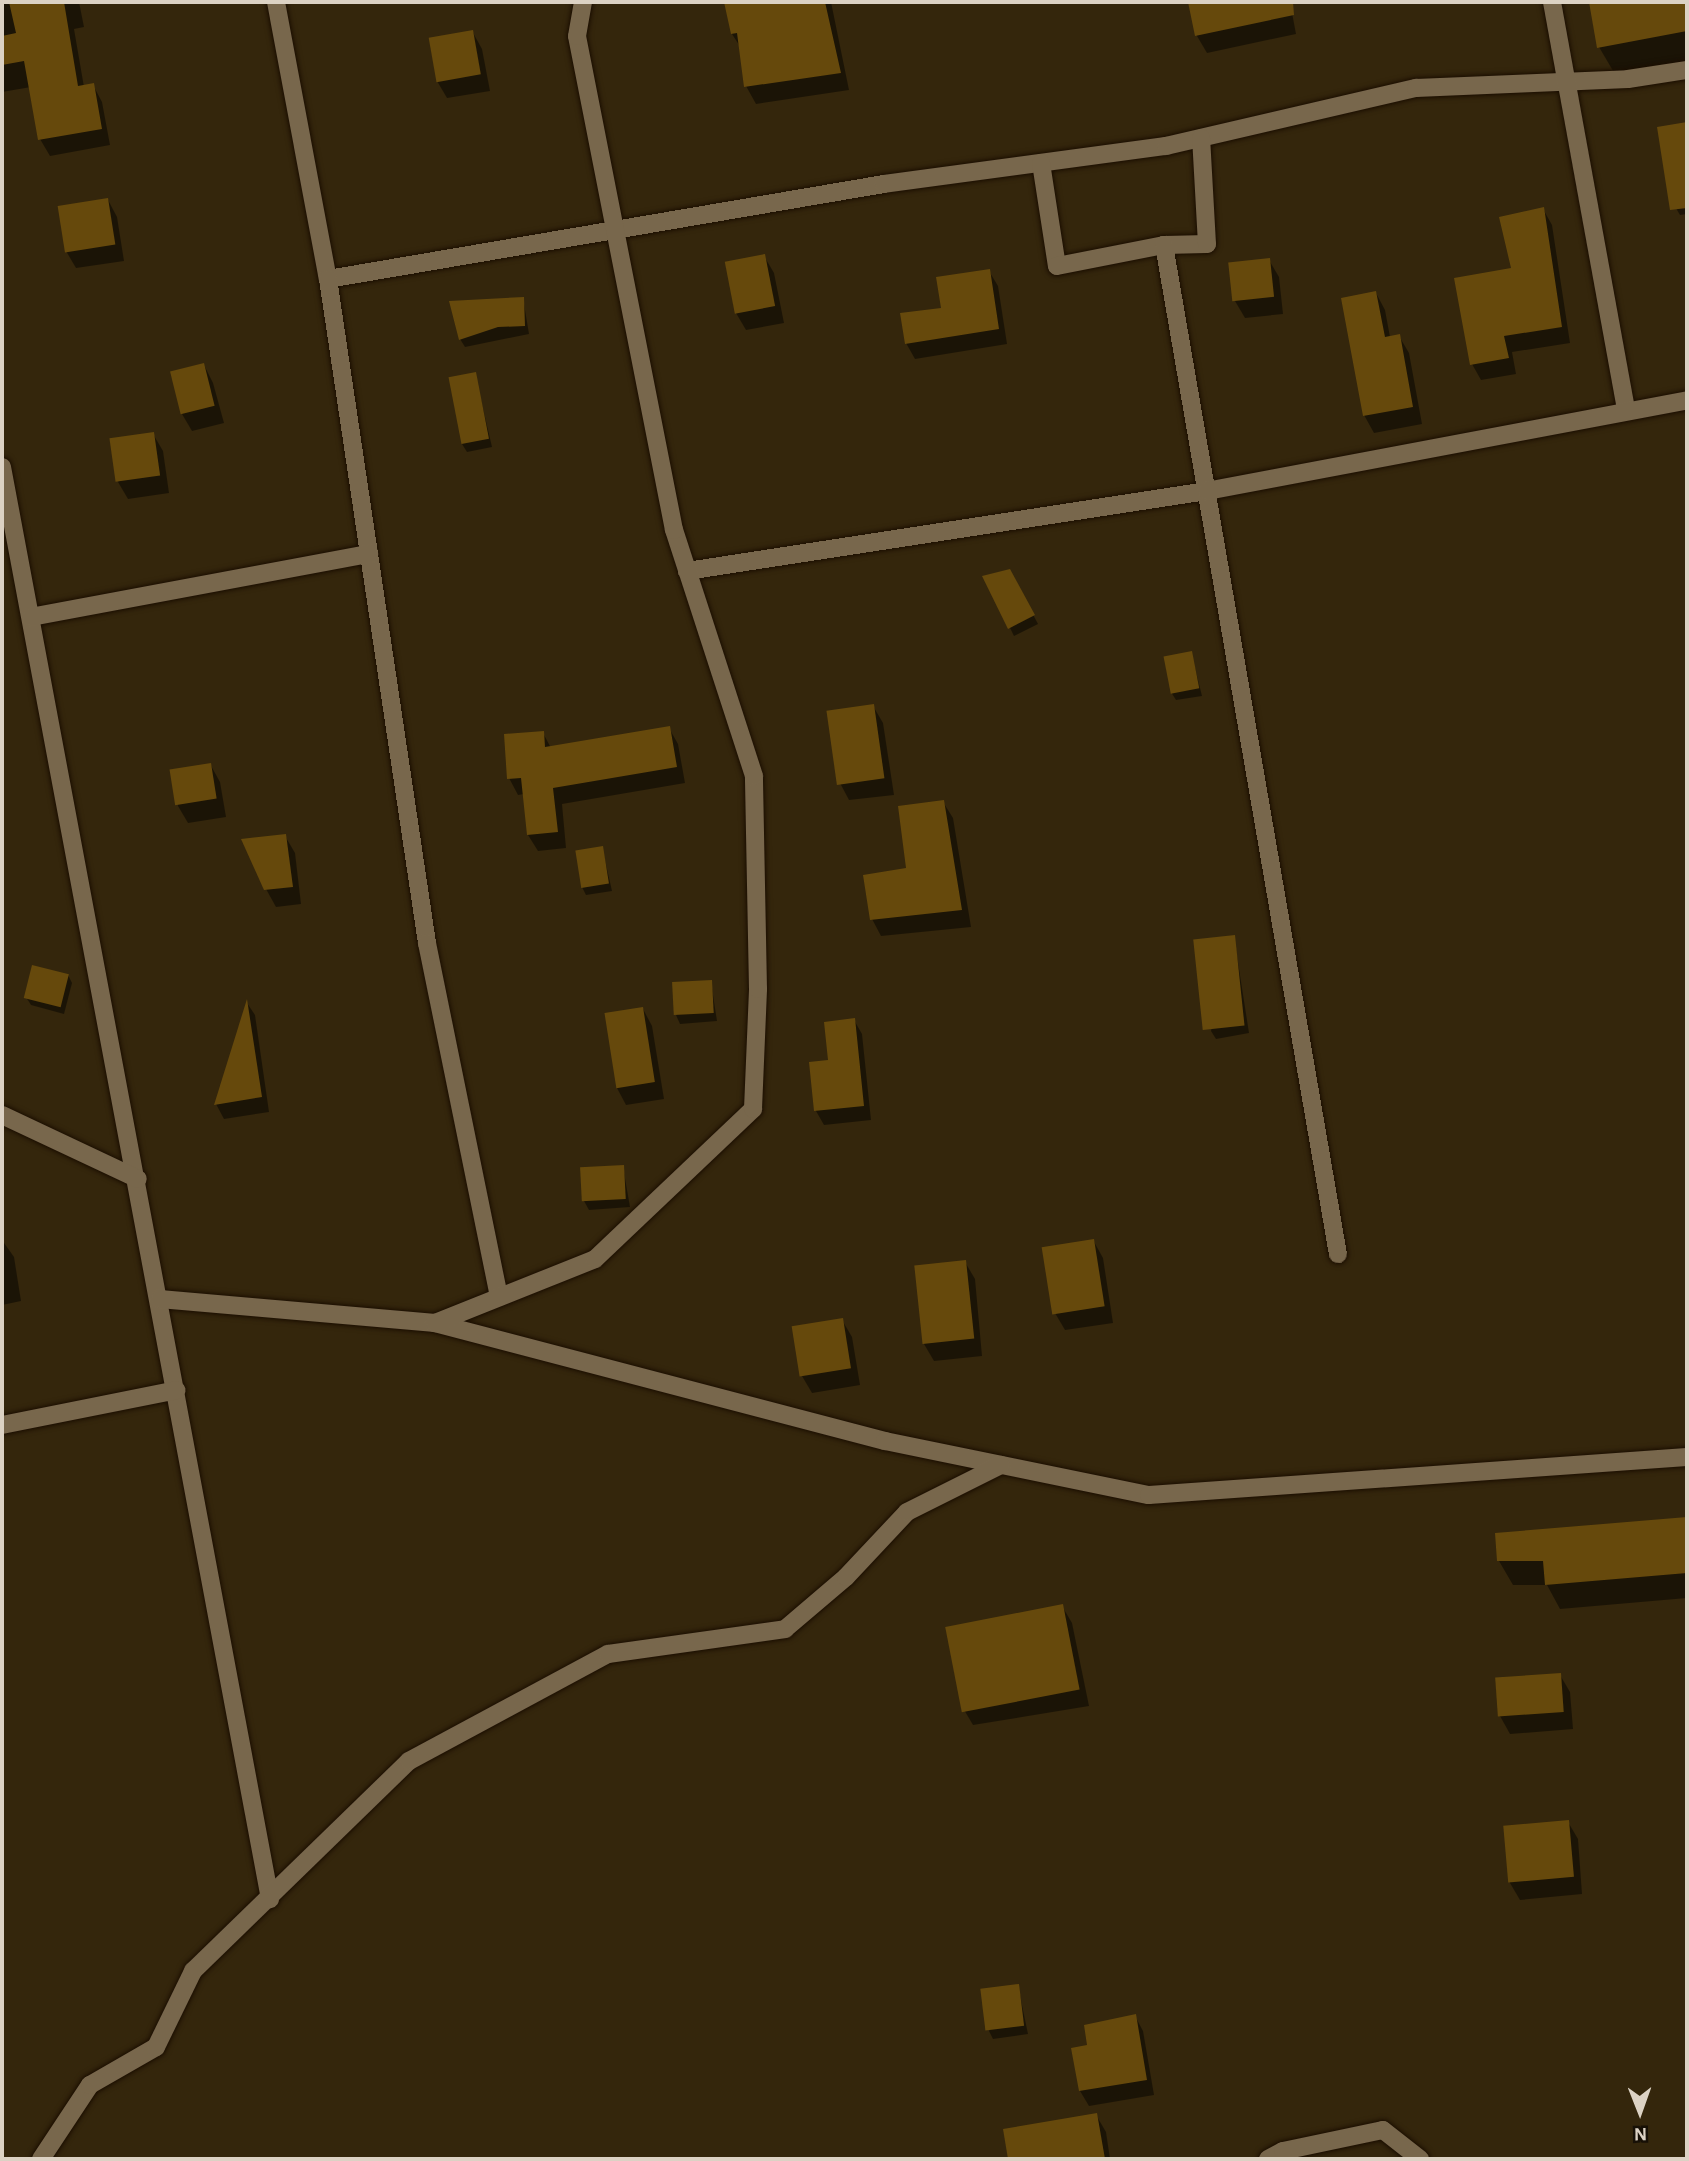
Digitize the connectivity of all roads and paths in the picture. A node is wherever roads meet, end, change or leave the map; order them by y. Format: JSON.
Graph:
{"nodes":[{"id":1,"x":276,"y":2,"type":"edge"},
{"id":2,"x":583,"y":2,"type":"edge"},
{"id":3,"x":1552,"y":2,"type":"edge"},
{"id":4,"x":1687,"y":70,"type":"edge"},
{"id":5,"x":1566,"y":82,"type":"junction"},
{"id":6,"x":1200,"y":138,"type":"junction"},
{"id":7,"x":1041,"y":163,"type":"junction"},
{"id":8,"x":615,"y":227,"type":"junction"},
{"id":9,"x":1164,"y":245,"type":"junction"},
{"id":10,"x":328,"y":279,"type":"junction"},
{"id":11,"x":1687,"y":400,"type":"edge"},
{"id":12,"x":1626,"y":409,"type":"junction"},
{"id":13,"x":2,"y":467,"type":"edge"},
{"id":14,"x":1207,"y":491,"type":"junction"},
{"id":15,"x":369,"y":554,"type":"junction"},
{"id":16,"x":687,"y":571,"type":"junction"},
{"id":17,"x":31,"y":617,"type":"junction"},
{"id":18,"x":2,"y":1115,"type":"edge"},
{"id":19,"x":138,"y":1179,"type":"junction"},
{"id":20,"x":1338,"y":1254,"type":"dead end"},
{"id":21,"x":499,"y":1297,"type":"junction"},
{"id":22,"x":160,"y":1299,"type":"junction"},
{"id":23,"x":435,"y":1324,"type":"junction"},
{"id":24,"x":177,"y":1390,"type":"junction"},
{"id":25,"x":2,"y":1425,"type":"edge"},
{"id":26,"x":1687,"y":1457,"type":"edge"},
{"id":27,"x":1001,"y":1465,"type":"junction"},
{"id":28,"x":270,"y":1899,"type":"junction"},
{"id":29,"x":41,"y":2159,"type":"edge"},
{"id":30,"x":1268,"y":2159,"type":"edge"},
{"id":31,"x":1420,"y":2159,"type":"edge"}],
"edges":[{"from":1,"to":10,"type":"street"},
{"from":2,"to":8,"type":"street"},
{"from":3,"to":5,"type":"street"},
{"from":4,"to":5,"type":"street"},
{"from":5,"to":6,"type":"street"},
{"from":5,"to":12,"type":"street"},
{"from":6,"to":7,"type":"street"},
{"from":6,"to":9,"type":"street"},
{"from":7,"to":8,"type":"street"},
{"from":7,"to":9,"type":"street"},
{"from":8,"to":10,"type":"street"},
{"from":8,"to":16,"type":"street"},
{"from":9,"to":14,"type":"street"},
{"from":10,"to":15,"type":"street"},
{"from":11,"to":12,"type":"street"},
{"from":12,"to":14,"type":"street"},
{"from":13,"to":17,"type":"street"},
{"from":14,"to":16,"type":"street"},
{"from":14,"to":20,"type":"street"},
{"from":15,"to":17,"type":"street"},
{"from":15,"to":21,"type":"street"},
{"from":16,"to":21,"type":"street"},
{"from":17,"to":19,"type":"street"},
{"from":18,"to":19,"type":"street"},
{"from":19,"to":22,"type":"street"},
{"from":21,"to":23,"type":"street"},
{"from":22,"to":23,"type":"street"},
{"from":22,"to":24,"type":"street"},
{"from":23,"to":27,"type":"street"},
{"from":24,"to":25,"type":"street"},
{"from":24,"to":28,"type":"street"},
{"from":26,"to":27,"type":"street"},
{"from":27,"to":28,"type":"street"},
{"from":28,"to":29,"type":"street"},
{"from":30,"to":31,"type":"street"}]}
